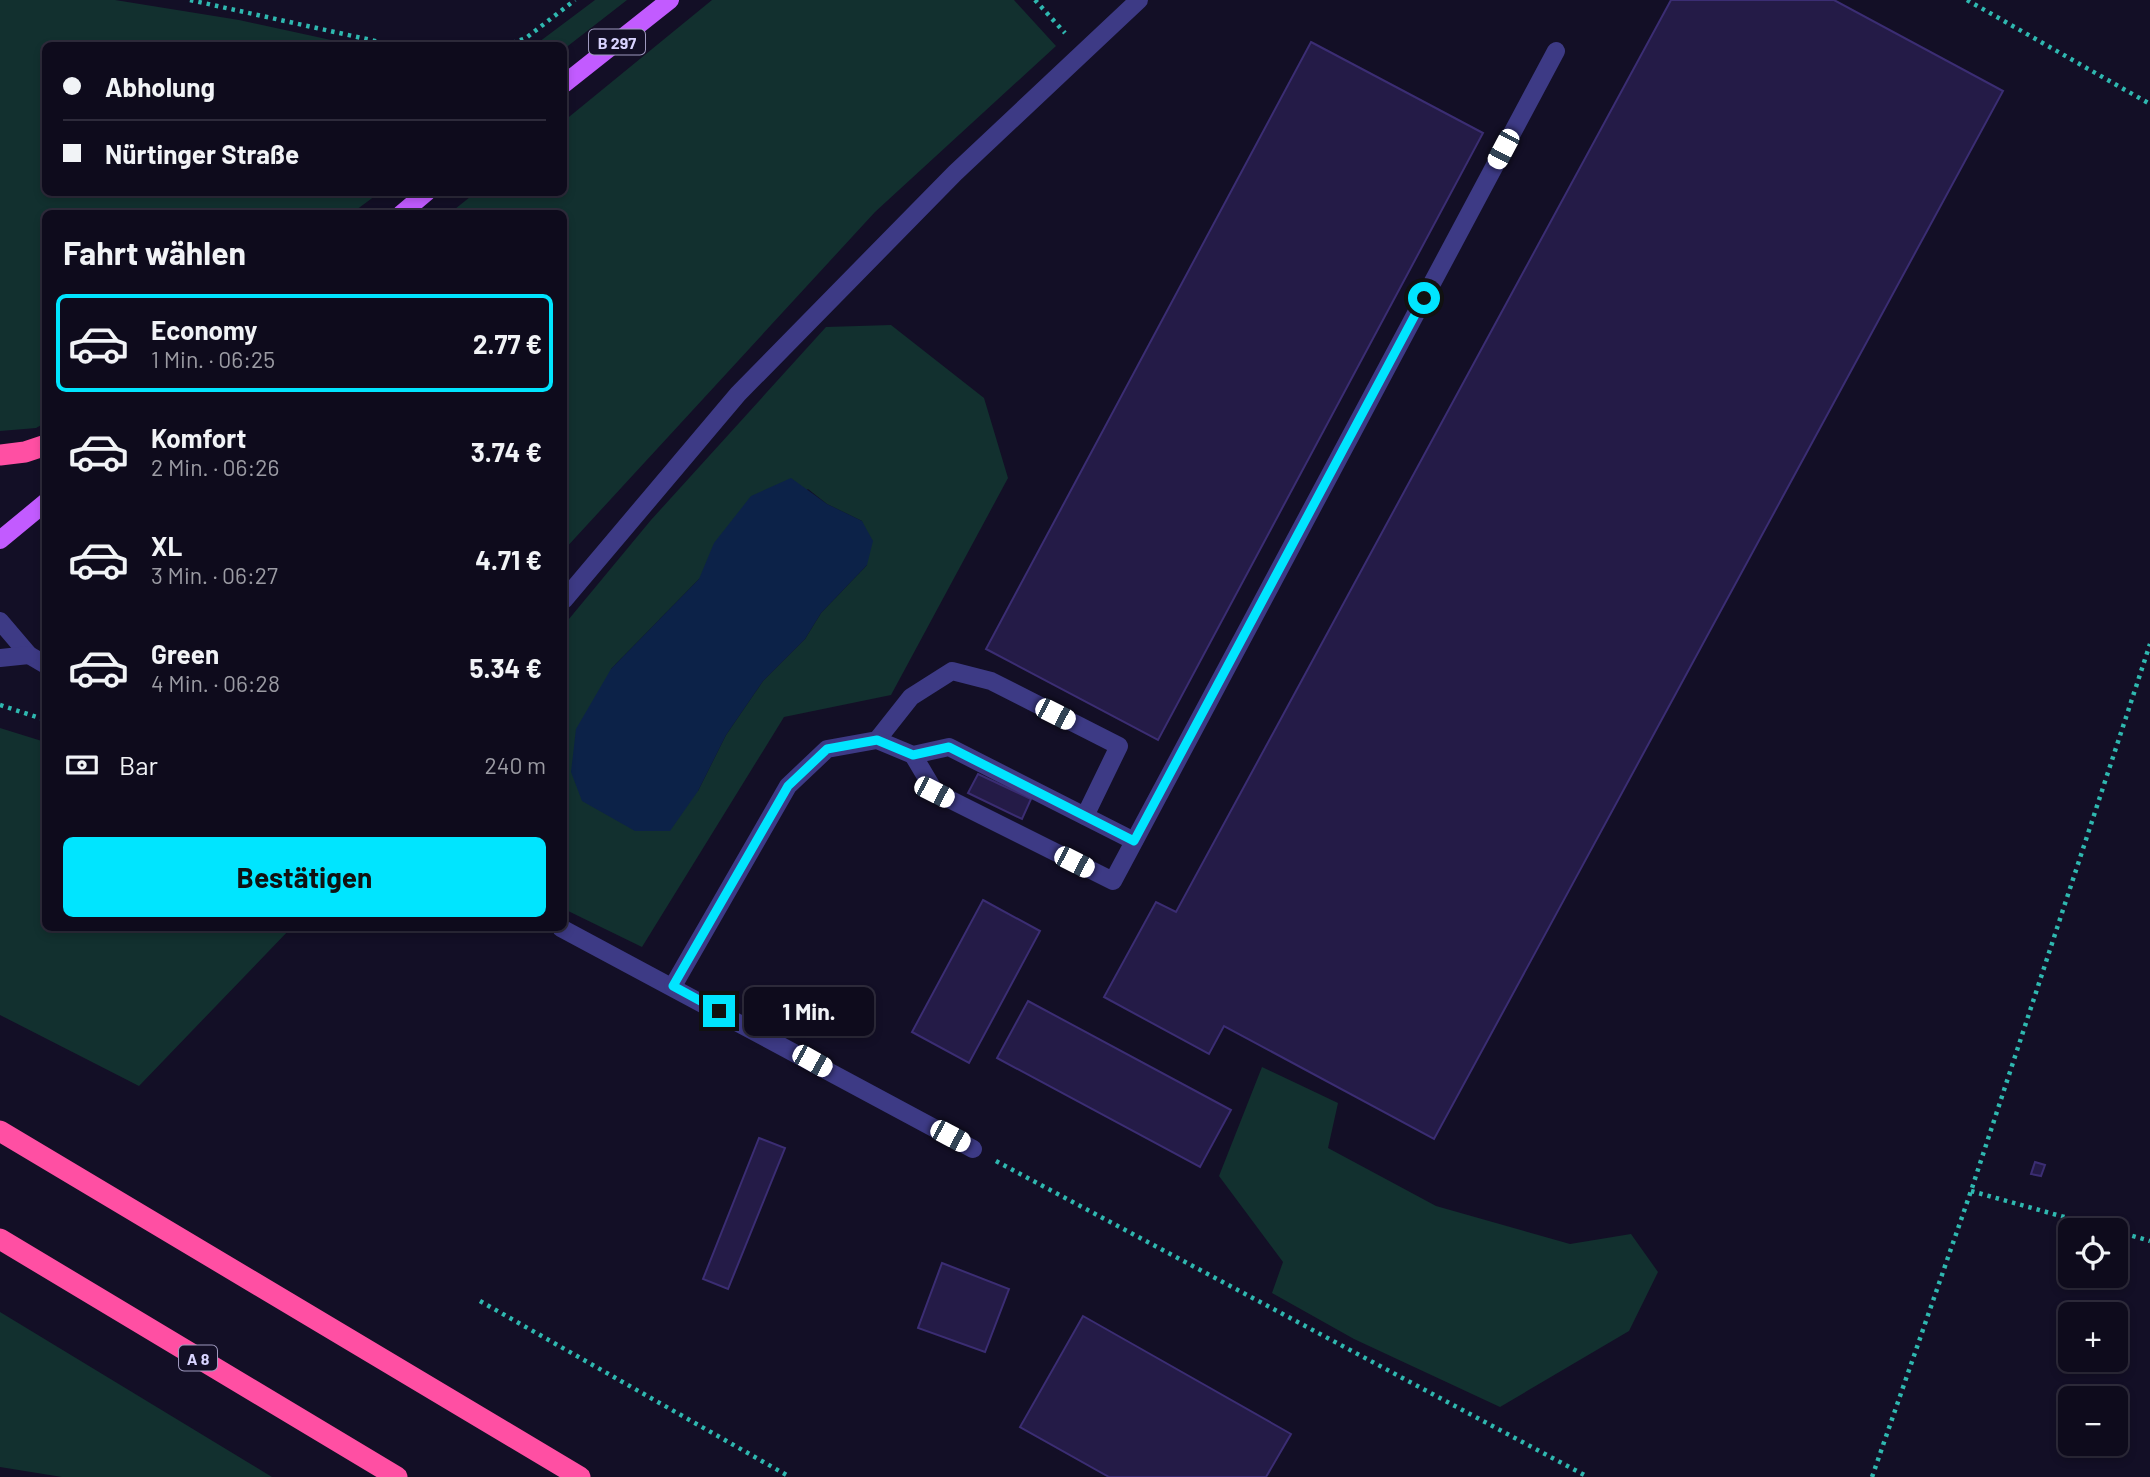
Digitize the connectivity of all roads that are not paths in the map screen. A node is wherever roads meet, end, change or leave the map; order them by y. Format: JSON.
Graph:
{"nodes":[{"id":1,"x":670,"y":0,"type":"edge"},
{"id":2,"x":1139,"y":0,"type":"edge"},
{"id":3,"x":1556,"y":51,"type":"dead end"},
{"id":4,"x":567,"y":82,"type":"edge"},
{"id":5,"x":422,"y":196,"type":"edge"},
{"id":6,"x":406,"y":210,"type":"edge"},
{"id":7,"x":42,"y":446,"type":"edge"},
{"id":8,"x":0,"y":455,"type":"edge"},
{"id":9,"x":42,"y":505,"type":"edge"},
{"id":10,"x":0,"y":540,"type":"edge"},
{"id":11,"x":567,"y":596,"type":"edge"},
{"id":12,"x":0,"y":621,"type":"edge"},
{"id":13,"x":29,"y":654,"type":"junction"},
{"id":14,"x":0,"y":658,"type":"edge"},
{"id":15,"x":42,"y":662,"type":"edge"},
{"id":16,"x":877,"y":740,"type":"junction"},
{"id":17,"x":913,"y":755,"type":"junction"},
{"id":18,"x":1085,"y":816,"type":"junction"},
{"id":19,"x":1134,"y":841,"type":"junction"},
{"id":20,"x":567,"y":931,"type":"edge"},
{"id":21,"x":673,"y":986,"type":"junction"},
{"id":22,"x":0,"y":1131,"type":"edge"},
{"id":23,"x":973,"y":1149,"type":"road end"},
{"id":24,"x":0,"y":1239,"type":"edge"},
{"id":25,"x":397,"y":1477,"type":"edge"},
{"id":26,"x":580,"y":1477,"type":"edge"}],
"edges":[{"from":1,"to":4,"type":"main road","number":"B 297"},
{"from":2,"to":11,"type":"street"},
{"from":3,"to":19,"type":"street"},
{"from":5,"to":6,"type":"main road"},
{"from":7,"to":8,"type":"highway"},
{"from":9,"to":10,"type":"main road"},
{"from":12,"to":13,"type":"street"},
{"from":13,"to":14,"type":"street"},
{"from":13,"to":15,"type":"street"},
{"from":16,"to":17,"type":"street"},
{"from":16,"to":18,"type":"street"},
{"from":16,"to":21,"type":"street"},
{"from":17,"to":18,"type":"street"},
{"from":17,"to":19,"type":"street"},
{"from":18,"to":19,"type":"street"},
{"from":20,"to":21,"type":"street"},
{"from":21,"to":23,"type":"street"},
{"from":22,"to":26,"type":"highway"},
{"from":24,"to":25,"type":"highway","number":"A 8"}]}
